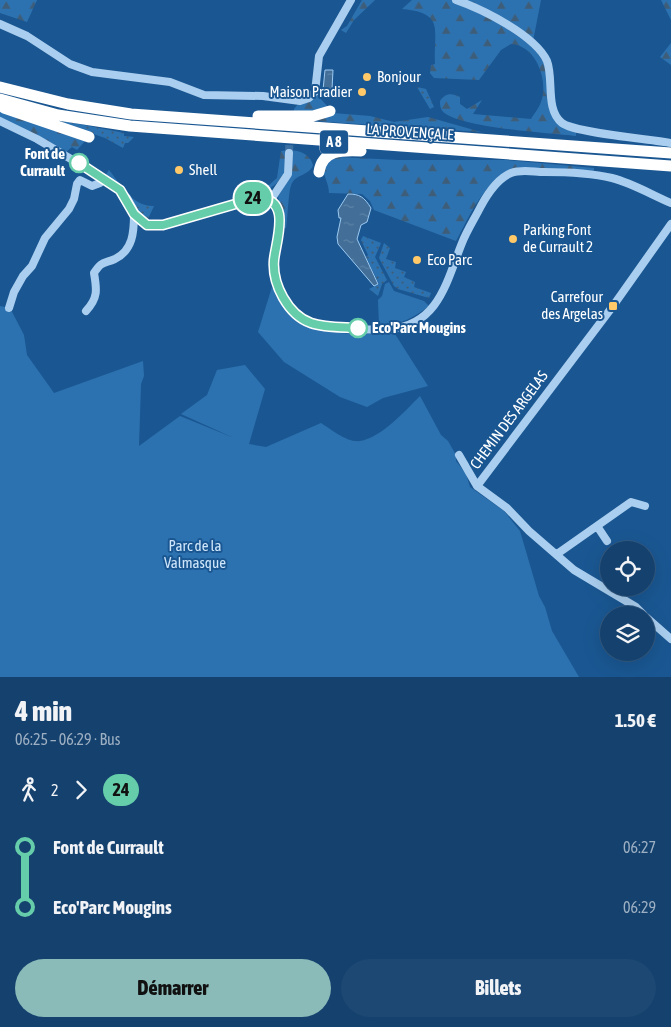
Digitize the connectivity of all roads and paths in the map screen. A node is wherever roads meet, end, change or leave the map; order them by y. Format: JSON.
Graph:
{"nodes":[{"id":1,"x":351,"y":0,"type":"edge"},
{"id":2,"x":456,"y":0,"type":"edge"},
{"id":3,"x":0,"y":24,"type":"edge"},
{"id":4,"x":0,"y":87,"type":"edge"},
{"id":5,"x":0,"y":99,"type":"edge"},
{"id":6,"x":292,"y":100,"type":"junction"},
{"id":7,"x":0,"y":107,"type":"edge"},
{"id":8,"x":290,"y":111,"type":"tunnel mouth"},
{"id":9,"x":330,"y":111,"type":"dead end"},
{"id":10,"x":160,"y":116,"type":"junction"},
{"id":11,"x":0,"y":121,"type":"edge"},
{"id":12,"x":89,"y":137,"type":"dead end"},
{"id":13,"x":556,"y":138,"type":"dead end"},
{"id":14,"x":671,"y":143,"type":"edge"},
{"id":15,"x":598,"y":146,"type":"junction"},
{"id":16,"x":289,"y":150,"type":"joint"},
{"id":17,"x":349,"y":150,"type":"junction"},
{"id":18,"x":671,"y":153,"type":"edge"},
{"id":19,"x":510,"y":154,"type":"junction"},
{"id":20,"x":671,"y":166,"type":"edge"},
{"id":21,"x":319,"y":172,"type":"dead end"},
{"id":22,"x":103,"y":178,"type":"junction"},
{"id":23,"x":270,"y":201,"type":"junction"},
{"id":24,"x":671,"y":203,"type":"edge"},
{"id":25,"x":134,"y":214,"type":"junction"},
{"id":26,"x":671,"y":224,"type":"edge"},
{"id":27,"x":10,"y":308,"type":"dead end"},
{"id":28,"x":86,"y":311,"type":"dead end"},
{"id":29,"x":459,"y":455,"type":"dead end"},
{"id":30,"x":477,"y":486,"type":"junction"},
{"id":31,"x":645,"y":506,"type":"dead end"},
{"id":32,"x":598,"y":526,"type":"junction"},
{"id":33,"x":607,"y":541,"type":"dead end"},
{"id":34,"x":557,"y":554,"type":"junction"},
{"id":35,"x":634,"y":606,"type":"edge"},
{"id":36,"x":655,"y":625,"type":"edge"},
{"id":37,"x":671,"y":639,"type":"edge"}],
"edges":[{"from":1,"to":6,"type":"street"},
{"from":2,"to":14,"type":"street"},
{"from":3,"to":6,"type":"street"},
{"from":4,"to":10,"type":"highway","name":"LA PROVENÇALE","number":"A 8"},
{"from":5,"to":19,"type":"highway","name":"LA PROVENÇALE","number":"A 8"},
{"from":6,"to":8,"type":"street"},
{"from":7,"to":12,"type":"highway"},
{"from":9,"to":10,"type":"highway"},
{"from":10,"to":15,"type":"highway","name":"LA PROVENÇALE","number":"A 8"},
{"from":11,"to":22,"type":"street"},
{"from":13,"to":15,"type":"highway"},
{"from":15,"to":18,"type":"highway","name":"LA PROVENÇALE","number":"A 8"},
{"from":16,"to":17,"type":"highway"},
{"from":16,"to":23,"type":"street"},
{"from":17,"to":19,"type":"highway"},
{"from":17,"to":21,"type":"highway"},
{"from":19,"to":20,"type":"highway","name":"LA PROVENÇALE","number":"A 8"},
{"from":22,"to":25,"type":"street"},
{"from":22,"to":27,"type":"street"},
{"from":23,"to":24,"type":"street"},
{"from":23,"to":25,"type":"street"},
{"from":25,"to":28,"type":"street"},
{"from":26,"to":30,"type":"street","name":"CHEMIN DES ARGELAS"},
{"from":29,"to":30,"type":"street"},
{"from":30,"to":34,"type":"street","name":"CHEMIN DES ARGELAS"},
{"from":31,"to":32,"type":"street"},
{"from":32,"to":33,"type":"street"},
{"from":32,"to":34,"type":"street"},
{"from":34,"to":35,"type":"street","name":"CHEMIN DES ARGELAS"},
{"from":36,"to":37,"type":"street","name":"CHEMIN DES ARGELAS"}]}
